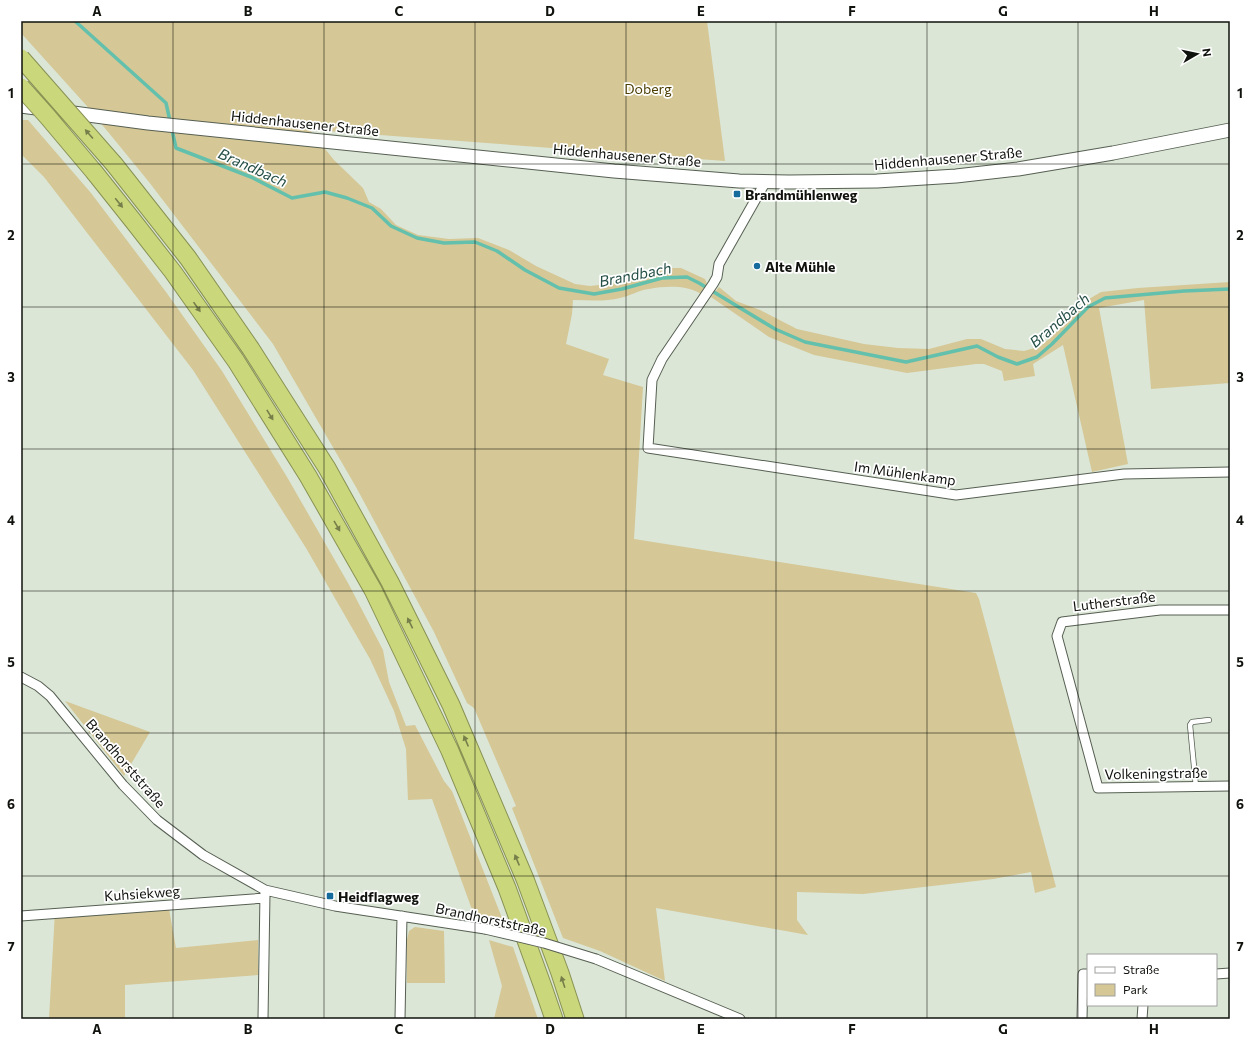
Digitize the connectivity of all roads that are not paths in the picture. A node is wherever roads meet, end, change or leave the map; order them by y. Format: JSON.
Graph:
{"nodes":[{"id":1,"x":21,"y":58,"type":"edge"},
{"id":2,"x":21,"y":87,"type":"edge"},
{"id":3,"x":21,"y":106,"type":"edge"},
{"id":4,"x":1230,"y":130,"type":"edge"},
{"id":5,"x":766,"y":181,"type":"junction"},
{"id":6,"x":1230,"y":472,"type":"edge"},
{"id":7,"x":1230,"y":610,"type":"edge"},
{"id":8,"x":21,"y":678,"type":"edge"},
{"id":9,"x":1069,"y":681,"type":"joint"},
{"id":10,"x":1209,"y":720,"type":"dead end"},
{"id":11,"x":1196,"y":786,"type":"junction"},
{"id":12,"x":1230,"y":786,"type":"edge"},
{"id":13,"x":265,"y":894,"type":"junction"},
{"id":14,"x":21,"y":916,"type":"edge"},
{"id":15,"x":402,"y":916,"type":"junction"},
{"id":16,"x":1230,"y":973,"type":"edge"},
{"id":17,"x":1086,"y":974,"type":"edge"},
{"id":18,"x":1217,"y":974,"type":"edge"},
{"id":19,"x":1143,"y":1006,"type":"edge"},
{"id":20,"x":263,"y":1019,"type":"edge"},
{"id":21,"x":400,"y":1019,"type":"edge"},
{"id":22,"x":554,"y":1019,"type":"edge"},
{"id":23,"x":575,"y":1019,"type":"edge"},
{"id":24,"x":740,"y":1019,"type":"edge"},
{"id":25,"x":1082,"y":1019,"type":"edge"},
{"id":26,"x":1142,"y":1019,"type":"edge"}],
"edges":[{"from":23,"to":1,"type":"highway","one_way":true,"bridge":true},
{"from":2,"to":22,"type":"highway","one_way":true,"bridge":true},
{"from":3,"to":5,"type":"street","name":"Hiddenhausener Straße"},
{"from":4,"to":5,"type":"street","name":"Hiddenhausener Straße"},
{"from":5,"to":6,"type":"street","name":"Im Mühlenkamp"},
{"from":7,"to":9,"type":"street","name":"Lutherstraße"},
{"from":8,"to":13,"type":"street","name":"Brandhorststraße"},
{"from":9,"to":11,"type":"street","name":"Volkeningstraße"},
{"from":10,"to":11,"type":"lane"},
{"from":11,"to":12,"type":"street","name":"Volkeningstraße"},
{"from":13,"to":14,"type":"street","name":"Kuhsiekweg"},
{"from":13,"to":15,"type":"street","name":"Brandhorststraße"},
{"from":13,"to":20,"type":"street"},
{"from":15,"to":21,"type":"street"},
{"from":15,"to":24,"type":"street","name":"Brandhorststraße","bridge":true},
{"from":16,"to":18,"type":"street"},
{"from":17,"to":25,"type":"street"},
{"from":19,"to":26,"type":"street"}]}
